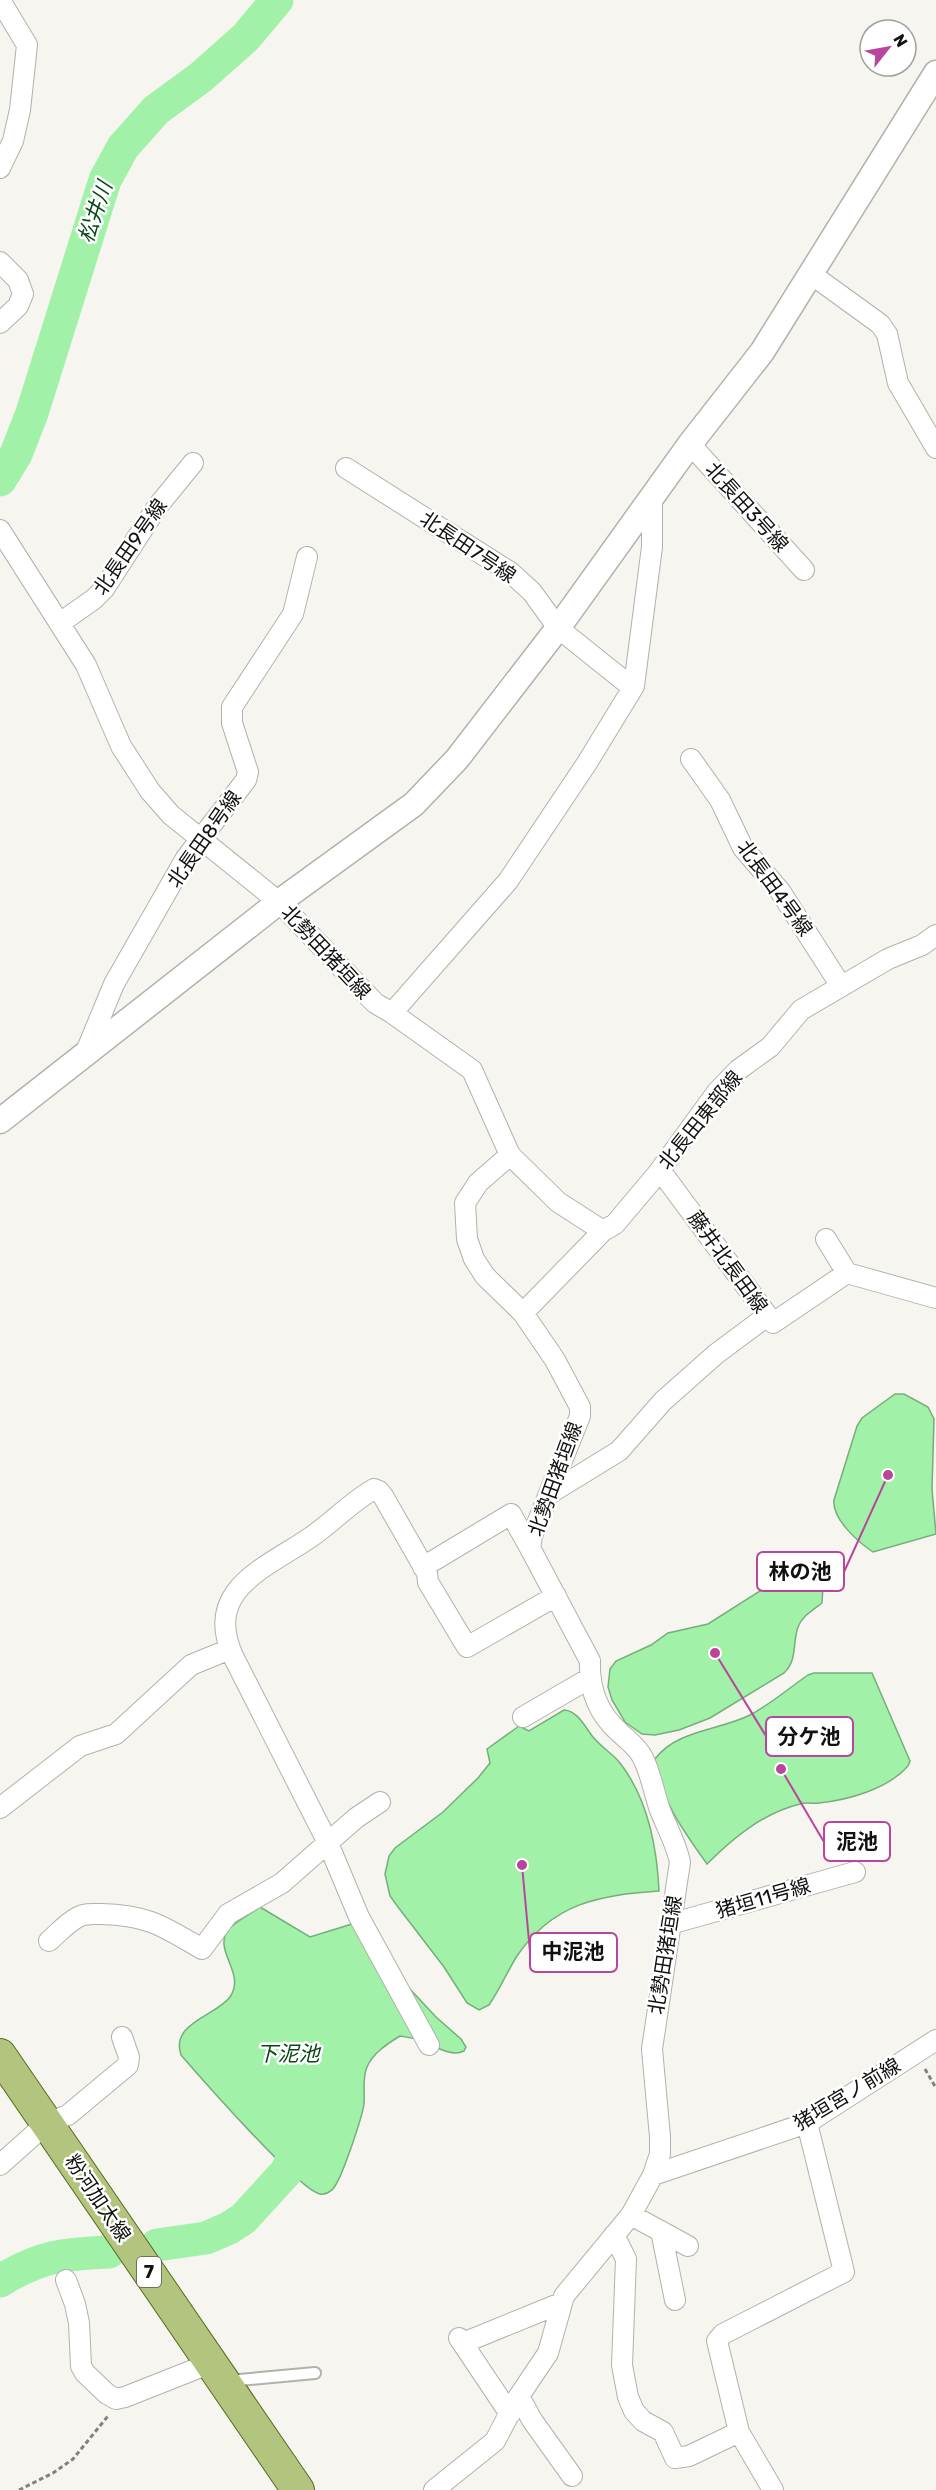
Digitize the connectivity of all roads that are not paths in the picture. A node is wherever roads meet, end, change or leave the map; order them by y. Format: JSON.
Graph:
{"nodes":[{"id":1,"x":0,"y":0,"type":"edge"},
{"id":2,"x":936,"y":73,"type":"edge"},
{"id":3,"x":0,"y":168,"type":"edge"},
{"id":4,"x":0,"y":262,"type":"edge"},
{"id":5,"x":811,"y":274,"type":"junction"},
{"id":6,"x":0,"y":323,"type":"edge"},
{"id":7,"x":690,"y":444,"type":"junction"},
{"id":8,"x":936,"y":448,"type":"edge"},
{"id":9,"x":193,"y":463,"type":"dead end"},
{"id":10,"x":346,"y":468,"type":"dead end"},
{"id":11,"x":652,"y":499,"type":"junction"},
{"id":12,"x":4,"y":535,"type":"edge"},
{"id":13,"x":307,"y":557,"type":"dead end"},
{"id":14,"x":804,"y":570,"type":"dead end"},
{"id":15,"x":60,"y":623,"type":"junction"},
{"id":16,"x":558,"y":628,"type":"junction"},
{"id":17,"x":633,"y":688,"type":"junction"},
{"id":18,"x":691,"y":759,"type":"dead end"},
{"id":19,"x":200,"y":838,"type":"junction"},
{"id":20,"x":279,"y":902,"type":"junction"},
{"id":21,"x":936,"y":935,"type":"edge"},
{"id":22,"x":842,"y":986,"type":"junction"},
{"id":23,"x":392,"y":1013,"type":"junction"},
{"id":24,"x":85,"y":1054,"type":"junction"},
{"id":25,"x":0,"y":1120,"type":"edge"},
{"id":26,"x":510,"y":1155,"type":"junction"},
{"id":27,"x":660,"y":1170,"type":"junction"},
{"id":28,"x":603,"y":1231,"type":"junction"},
{"id":29,"x":826,"y":1239,"type":"dead end"},
{"id":30,"x":847,"y":1273,"type":"junction"},
{"id":31,"x":936,"y":1298,"type":"edge"},
{"id":32,"x":523,"y":1313,"type":"junction"},
{"id":33,"x":767,"y":1316,"type":"junction"},
{"id":34,"x":549,"y":1494,"type":"junction"},
{"id":35,"x":530,"y":1548,"type":"junction"},
{"id":36,"x":423,"y":1567,"type":"junction"},
{"id":37,"x":556,"y":1596,"type":"junction"},
{"id":38,"x":230,"y":1649,"type":"junction"},
{"id":39,"x":590,"y":1678,"type":"junction"},
{"id":40,"x":523,"y":1717,"type":"dead end"},
{"id":41,"x":380,"y":1802,"type":"dead end"},
{"id":42,"x":0,"y":1808,"type":"edge"},
{"id":43,"x":328,"y":1843,"type":"junction"},
{"id":44,"x":855,"y":1872,"type":"dead end"},
{"id":45,"x":670,"y":1924,"type":"junction"},
{"id":46,"x":49,"y":1941,"type":"dead end"},
{"id":47,"x":122,"y":2037,"type":"dead end"},
{"id":48,"x":936,"y":2040,"type":"edge"},
{"id":49,"x":429,"y":2045,"type":"dead end"},
{"id":50,"x":0,"y":2055,"type":"edge"},
{"id":51,"x":47,"y":2123,"type":"junction"},
{"id":52,"x":807,"y":2123,"type":"junction"},
{"id":53,"x":0,"y":2165,"type":"edge"},
{"id":54,"x":653,"y":2175,"type":"junction"},
{"id":55,"x":631,"y":2215,"type":"junction"},
{"id":56,"x":661,"y":2231,"type":"junction"},
{"id":57,"x":614,"y":2235,"type":"junction"},
{"id":58,"x":688,"y":2246,"type":"dead end"},
{"id":59,"x":66,"y":2280,"type":"dead end"},
{"id":60,"x":675,"y":2300,"type":"dead end"},
{"id":61,"x":561,"y":2303,"type":"junction"},
{"id":62,"x":217,"y":2372,"type":"junction"},
{"id":63,"x":315,"y":2373,"type":"dead end"},
{"id":64,"x":519,"y":2396,"type":"junction"},
{"id":65,"x":510,"y":2414,"type":"junction"},
{"id":66,"x":739,"y":2432,"type":"junction"},
{"id":67,"x":572,"y":2476,"type":"dead end"},
{"id":68,"x":298,"y":2490,"type":"edge"},
{"id":69,"x":434,"y":2490,"type":"edge"},
{"id":70,"x":773,"y":2490,"type":"edge"}],
"edges":[{"from":1,"to":3,"type":"street"},
{"from":2,"to":5,"type":"street"},
{"from":4,"to":6,"type":"street"},
{"from":5,"to":7,"type":"street"},
{"from":5,"to":8,"type":"street"},
{"from":7,"to":11,"type":"street"},
{"from":7,"to":14,"type":"street","name":"北長田3号線"},
{"from":9,"to":15,"type":"street","name":"北長田9号線"},
{"from":10,"to":16,"type":"street","name":"北長田7号線"},
{"from":11,"to":16,"type":"street"},
{"from":11,"to":17,"type":"street"},
{"from":12,"to":15,"type":"street","name":"北勢田猪垣線"},
{"from":13,"to":19,"type":"street","name":"北長田8号線"},
{"from":15,"to":19,"type":"street","name":"北勢田猪垣線"},
{"from":16,"to":17,"type":"street","name":"北長田7号線"},
{"from":16,"to":20,"type":"street"},
{"from":17,"to":23,"type":"street"},
{"from":18,"to":22,"type":"street","name":"北長田4号線"},
{"from":19,"to":20,"type":"street","name":"北勢田猪垣線"},
{"from":19,"to":24,"type":"street","name":"北長田8号線"},
{"from":20,"to":23,"type":"street","name":"北勢田猪垣線"},
{"from":20,"to":24,"type":"street"},
{"from":21,"to":22,"type":"street","name":"北長田東部線"},
{"from":22,"to":27,"type":"street","name":"北長田東部線"},
{"from":23,"to":26,"type":"street","name":"北勢田猪垣線"},
{"from":24,"to":25,"type":"street"},
{"from":26,"to":28,"type":"street"},
{"from":26,"to":32,"type":"street","name":"北勢田猪垣線"},
{"from":27,"to":28,"type":"street","name":"北長田東部線"},
{"from":27,"to":33,"type":"street","name":"藤井北長田線"},
{"from":28,"to":32,"type":"street","name":"北長田東部線"},
{"from":29,"to":30,"type":"street"},
{"from":30,"to":31,"type":"street"},
{"from":30,"to":33,"type":"street","name":"藤井北長田線"},
{"from":32,"to":34,"type":"street","name":"北勢田猪垣線"},
{"from":33,"to":34,"type":"street"},
{"from":34,"to":35,"type":"street","name":"北勢田猪垣線"},
{"from":35,"to":36,"type":"street"},
{"from":35,"to":37,"type":"street","name":"北勢田猪垣線"},
{"from":36,"to":37,"type":"street"},
{"from":36,"to":38,"type":"street"},
{"from":37,"to":39,"type":"street","name":"北勢田猪垣線"},
{"from":38,"to":42,"type":"street"},
{"from":38,"to":43,"type":"street"},
{"from":39,"to":40,"type":"street"},
{"from":39,"to":45,"type":"street","name":"北勢田猪垣線"},
{"from":41,"to":43,"type":"street"},
{"from":43,"to":46,"type":"street"},
{"from":43,"to":49,"type":"street"},
{"from":44,"to":45,"type":"street","name":"猪垣11号線"},
{"from":45,"to":54,"type":"street","name":"北勢田猪垣線"},
{"from":47,"to":51,"type":"street"},
{"from":48,"to":52,"type":"street","name":"猪垣宮ノ前線"},
{"from":50,"to":51,"type":"main road","name":"粉河加太線","number":"7"},
{"from":51,"to":53,"type":"street"},
{"from":51,"to":62,"type":"main road","name":"粉河加太線","number":"7"},
{"from":52,"to":54,"type":"street","name":"猪垣宮ノ前線"},
{"from":52,"to":66,"type":"street"},
{"from":54,"to":55,"type":"street","name":"北勢田猪垣線"},
{"from":55,"to":56,"type":"street"},
{"from":55,"to":57,"type":"street","name":"北勢田猪垣線"},
{"from":56,"to":58,"type":"street"},
{"from":56,"to":60,"type":"street"},
{"from":57,"to":61,"type":"street","name":"北勢田猪垣線"},
{"from":57,"to":66,"type":"street"},
{"from":59,"to":62,"type":"street"},
{"from":61,"to":64,"type":"street","name":"北勢田猪垣線"},
{"from":61,"to":65,"type":"street"},
{"from":62,"to":63,"type":"lane"},
{"from":62,"to":68,"type":"main road","name":"粉河加太線","number":"7"},
{"from":64,"to":65,"type":"street","name":"北勢田猪垣線"},
{"from":64,"to":67,"type":"street"},
{"from":65,"to":69,"type":"street","name":"北勢田猪垣線"},
{"from":66,"to":70,"type":"street"}]}
